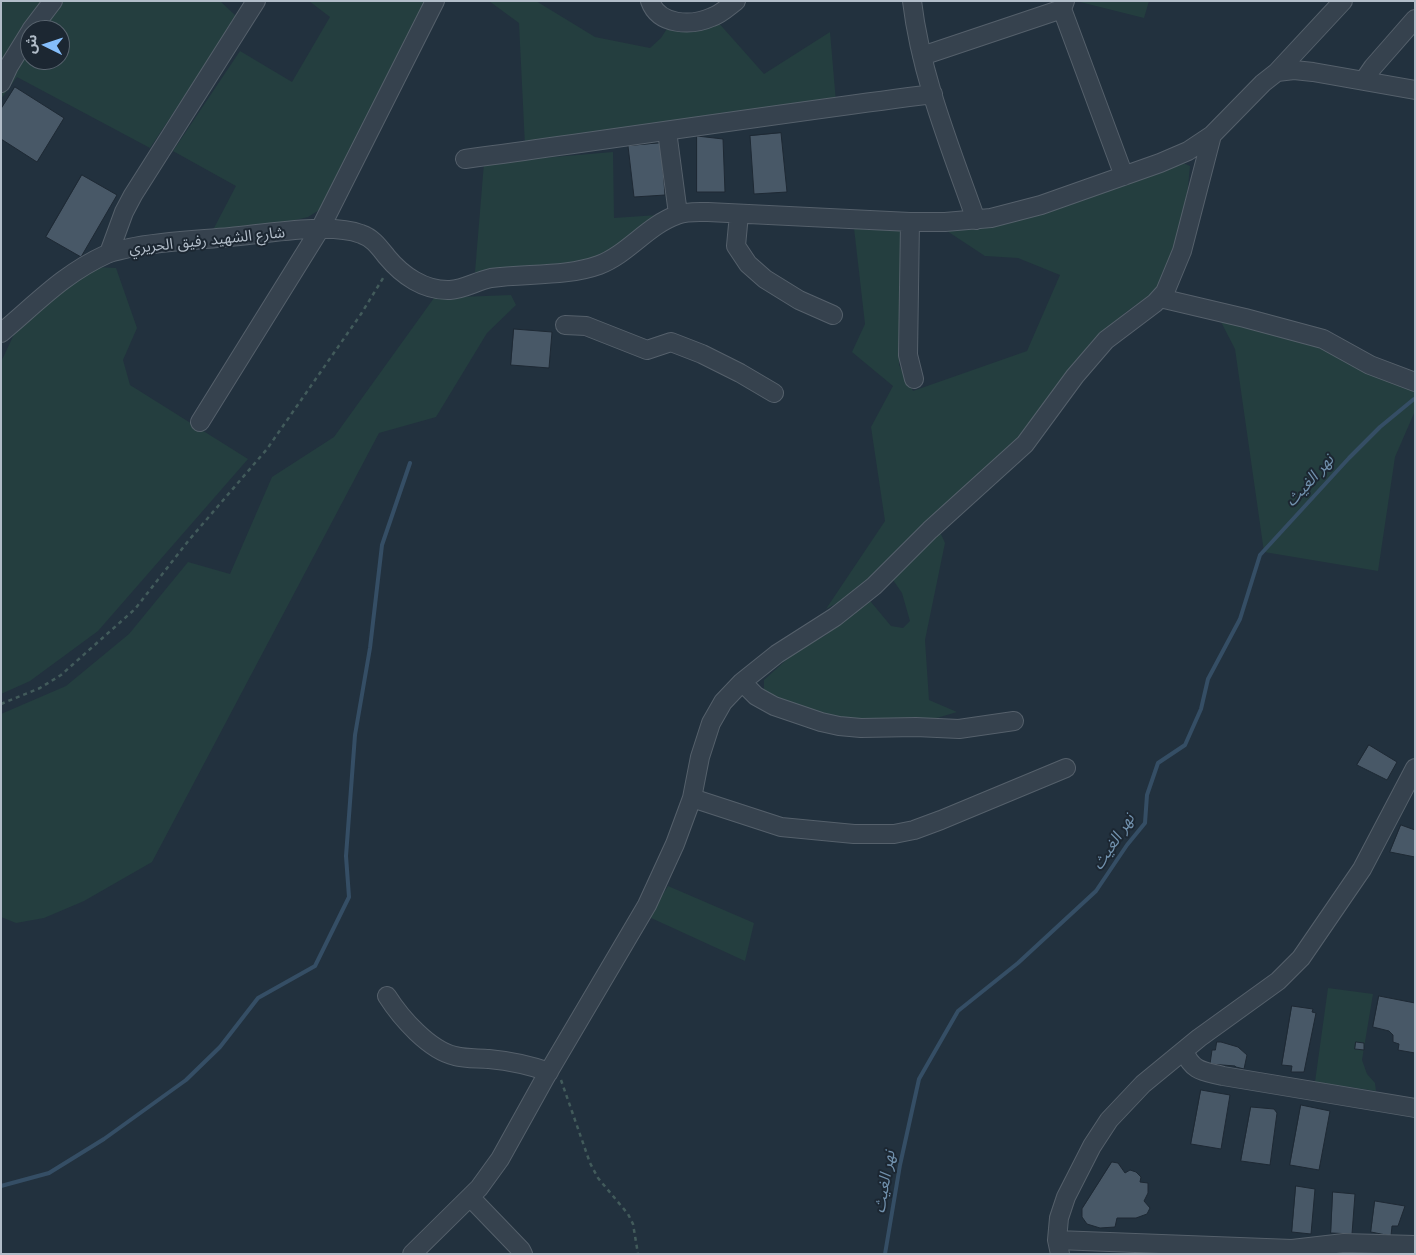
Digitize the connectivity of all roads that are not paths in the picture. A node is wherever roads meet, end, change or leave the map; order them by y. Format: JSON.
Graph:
{"nodes":[{"id":1,"x":53,"y":1,"type":"edge"},
{"id":2,"x":256,"y":1,"type":"edge"},
{"id":3,"x":435,"y":1,"type":"edge"},
{"id":4,"x":650,"y":1,"type":"edge"},
{"id":5,"x":736,"y":1,"type":"edge"},
{"id":6,"x":912,"y":1,"type":"edge"},
{"id":7,"x":1343,"y":1,"type":"edge"},
{"id":8,"x":1064,"y":5,"type":"edge"},
{"id":9,"x":1415,"y":19,"type":"edge"},
{"id":10,"x":39,"y":20,"type":"edge"},
{"id":11,"x":20,"y":48,"type":"edge"},
{"id":12,"x":922,"y":56,"type":"junction"},
{"id":13,"x":1277,"y":72,"type":"junction"},
{"id":14,"x":1364,"y":80,"type":"junction"},
{"id":15,"x":1,"y":83,"type":"edge"},
{"id":16,"x":1415,"y":90,"type":"edge"},
{"id":17,"x":933,"y":94,"type":"junction"},
{"id":18,"x":667,"y":131,"type":"junction"},
{"id":19,"x":1212,"y":135,"type":"junction"},
{"id":20,"x":465,"y":159,"type":"dead end"},
{"id":21,"x":1124,"y":176,"type":"junction"},
{"id":22,"x":678,"y":214,"type":"junction"},
{"id":23,"x":739,"y":214,"type":"junction"},
{"id":24,"x":976,"y":220,"type":"junction"},
{"id":25,"x":910,"y":222,"type":"junction"},
{"id":26,"x":320,"y":229,"type":"junction"},
{"id":27,"x":109,"y":253,"type":"junction"},
{"id":28,"x":1160,"y":298,"type":"junction"},
{"id":29,"x":833,"y":315,"type":"dead end"},
{"id":30,"x":565,"y":325,"type":"dead end"},
{"id":31,"x":1,"y":333,"type":"edge"},
{"id":32,"x":914,"y":379,"type":"dead end"},
{"id":33,"x":1415,"y":382,"type":"edge"},
{"id":34,"x":774,"y":393,"type":"dead end"},
{"id":35,"x":200,"y":422,"type":"dead end"},
{"id":36,"x":742,"y":682,"type":"junction"},
{"id":37,"x":1014,"y":721,"type":"dead end"},
{"id":38,"x":1066,"y":768,"type":"dead end"},
{"id":39,"x":1415,"y":768,"type":"edge"},
{"id":40,"x":692,"y":798,"type":"junction"},
{"id":41,"x":387,"y":996,"type":"dead end"},
{"id":42,"x":1184,"y":1051,"type":"junction"},
{"id":43,"x":552,"y":1067,"type":"junction"},
{"id":44,"x":1415,"y":1108,"type":"edge"},
{"id":45,"x":470,"y":1197,"type":"junction"},
{"id":46,"x":1415,"y":1245,"type":"edge"},
{"id":47,"x":1058,"y":1247,"type":"edge"},
{"id":48,"x":1293,"y":1251,"type":"edge"},
{"id":49,"x":412,"y":1254,"type":"edge"},
{"id":50,"x":523,"y":1254,"type":"edge"}],
"edges":[{"from":1,"to":10,"type":"street"},
{"from":2,"to":27,"type":"street"},
{"from":3,"to":26,"type":"street"},
{"from":4,"to":5,"type":"street"},
{"from":6,"to":12,"type":"street"},
{"from":7,"to":13,"type":"street"},
{"from":8,"to":12,"type":"street"},
{"from":8,"to":21,"type":"street"},
{"from":9,"to":14,"type":"street"},
{"from":11,"to":15,"type":"street"},
{"from":12,"to":17,"type":"street"},
{"from":13,"to":14,"type":"street"},
{"from":13,"to":19,"type":"street"},
{"from":14,"to":16,"type":"street"},
{"from":17,"to":18,"type":"street"},
{"from":17,"to":24,"type":"street"},
{"from":18,"to":20,"type":"street"},
{"from":18,"to":22,"type":"street"},
{"from":19,"to":21,"type":"street"},
{"from":19,"to":28,"type":"street"},
{"from":21,"to":24,"type":"street"},
{"from":22,"to":23,"type":"street"},
{"from":22,"to":26,"type":"street","name":"شارع الشهيد رفيق الحريري"},
{"from":23,"to":25,"type":"street"},
{"from":23,"to":29,"type":"street"},
{"from":24,"to":25,"type":"street"},
{"from":25,"to":32,"type":"street"},
{"from":26,"to":27,"type":"street","name":"شارع الشهيد رفيق الحريري"},
{"from":26,"to":35,"type":"street"},
{"from":27,"to":31,"type":"street","name":"شارع الشهيد رفيق الحريري"},
{"from":28,"to":33,"type":"street"},
{"from":28,"to":36,"type":"street"},
{"from":30,"to":34,"type":"street"},
{"from":36,"to":37,"type":"street"},
{"from":36,"to":40,"type":"street"},
{"from":38,"to":40,"type":"street"},
{"from":39,"to":42,"type":"street"},
{"from":40,"to":43,"type":"street"},
{"from":41,"to":43,"type":"street"},
{"from":42,"to":44,"type":"street"},
{"from":42,"to":47,"type":"street"},
{"from":43,"to":45,"type":"street"},
{"from":45,"to":49,"type":"street"},
{"from":45,"to":50,"type":"street"},
{"from":46,"to":48,"type":"street"},
{"from":47,"to":48,"type":"street"}]}
